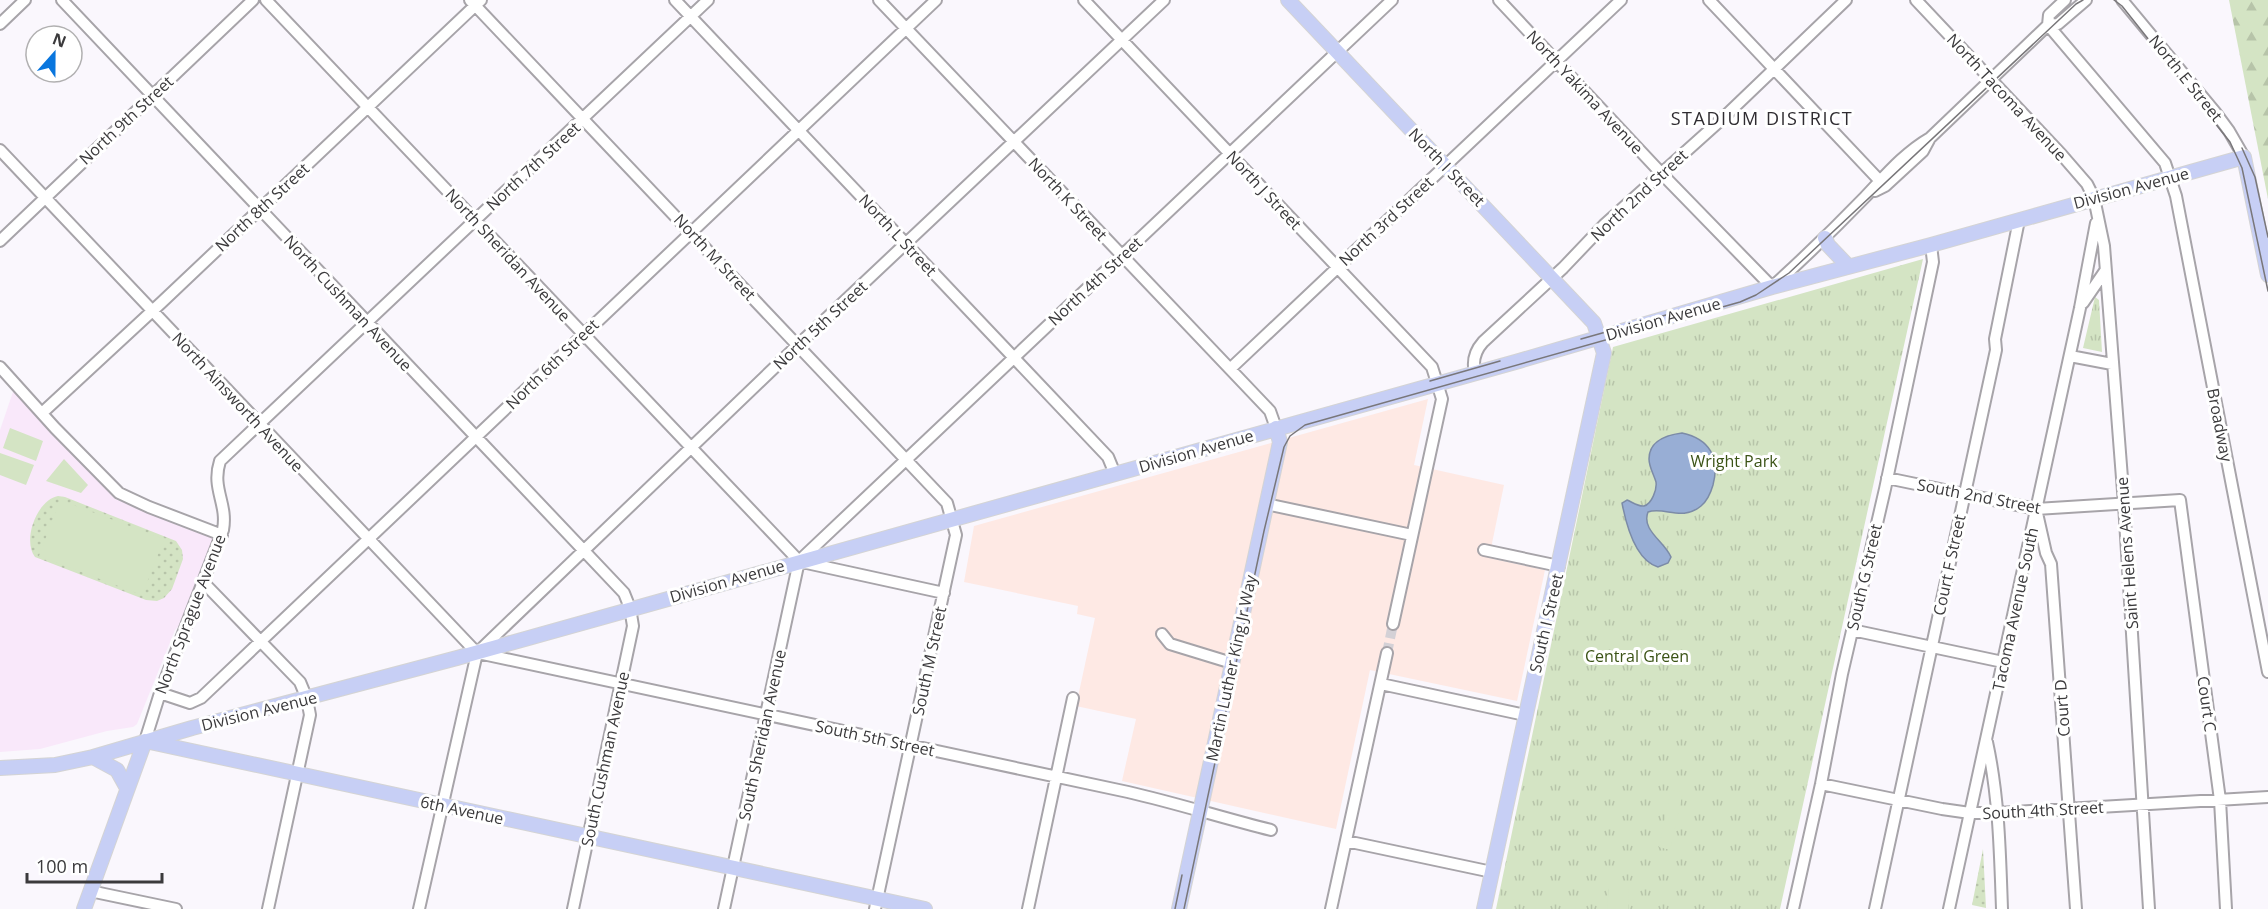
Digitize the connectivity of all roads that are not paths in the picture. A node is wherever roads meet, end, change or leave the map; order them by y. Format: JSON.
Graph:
{"nodes":[{"id":1,"x":25,"y":0,"type":"edge"},
{"id":2,"x":62,"y":0,"type":"edge"},
{"id":3,"x":253,"y":0,"type":"edge"},
{"id":4,"x":266,"y":0,"type":"edge"},
{"id":5,"x":675,"y":0,"type":"edge"},
{"id":6,"x":708,"y":0,"type":"edge"},
{"id":7,"x":879,"y":0,"type":"edge"},
{"id":8,"x":936,"y":0,"type":"edge"},
{"id":9,"x":1084,"y":0,"type":"edge"},
{"id":10,"x":1164,"y":0,"type":"edge"},
{"id":11,"x":1288,"y":0,"type":"edge"},
{"id":12,"x":1392,"y":0,"type":"edge"},
{"id":13,"x":1499,"y":0,"type":"edge"},
{"id":14,"x":1621,"y":0,"type":"edge"},
{"id":15,"x":1709,"y":0,"type":"edge"},
{"id":16,"x":1846,"y":0,"type":"edge"},
{"id":17,"x":1916,"y":0,"type":"edge"},
{"id":18,"x":2065,"y":0,"type":"edge"},
{"id":19,"x":2086,"y":0,"type":"edge"},
{"id":20,"x":2120,"y":1,"type":"edge"},
{"id":21,"x":476,"y":2,"type":"edge"},
{"id":22,"x":691,"y":16,"type":"junction"},
{"id":23,"x":0,"y":24,"type":"edge"},
{"id":24,"x":2048,"y":25,"type":"junction"},
{"id":25,"x":906,"y":28,"type":"junction"},
{"id":26,"x":1122,"y":40,"type":"junction"},
{"id":27,"x":1337,"y":52,"type":"junction"},
{"id":28,"x":1556,"y":61,"type":"junction"},
{"id":29,"x":1774,"y":69,"type":"junction"},
{"id":30,"x":1991,"y":79,"type":"junction"},
{"id":31,"x":152,"y":95,"type":"junction"},
{"id":32,"x":368,"y":107,"type":"junction"},
{"id":33,"x":583,"y":118,"type":"junction"},
{"id":34,"x":799,"y":130,"type":"junction"},
{"id":35,"x":1930,"y":138,"type":"junction"},
{"id":36,"x":1014,"y":142,"type":"junction"},
{"id":37,"x":0,"y":150,"type":"edge"},
{"id":38,"x":1229,"y":154,"type":"junction"},
{"id":39,"x":2244,"y":157,"type":"junction"},
{"id":40,"x":1445,"y":165,"type":"junction"},
{"id":41,"x":1661,"y":173,"type":"junction"},
{"id":42,"x":2171,"y":178,"type":"junction"},
{"id":43,"x":1880,"y":180,"type":"junction"},
{"id":44,"x":1867,"y":195,"type":"junction"},
{"id":45,"x":44,"y":197,"type":"junction"},
{"id":46,"x":2094,"y":198,"type":"junction"},
{"id":47,"x":260,"y":209,"type":"junction"},
{"id":48,"x":2097,"y":217,"type":"junction"},
{"id":49,"x":2019,"y":220,"type":"junction"},
{"id":50,"x":475,"y":221,"type":"junction"},
{"id":51,"x":691,"y":232,"type":"junction"},
{"id":52,"x":1825,"y":238,"type":"junction"},
{"id":53,"x":0,"y":241,"type":"edge"},
{"id":54,"x":906,"y":244,"type":"junction"},
{"id":55,"x":1931,"y":245,"type":"junction"},
{"id":56,"x":1122,"y":256,"type":"junction"},
{"id":57,"x":1848,"y":266,"type":"junction"},
{"id":58,"x":1337,"y":267,"type":"junction"},
{"id":59,"x":2105,"y":271,"type":"junction"},
{"id":60,"x":2268,"y":275,"type":"edge"},
{"id":61,"x":1552,"y":278,"type":"junction"},
{"id":62,"x":1772,"y":287,"type":"junction"},
{"id":63,"x":2080,"y":308,"type":"junction"},
{"id":64,"x":152,"y":311,"type":"junction"},
{"id":65,"x":367,"y":323,"type":"junction"},
{"id":66,"x":583,"y":334,"type":"junction"},
{"id":67,"x":1599,"y":338,"type":"junction"},
{"id":68,"x":798,"y":345,"type":"junction"},
{"id":69,"x":2070,"y":356,"type":"junction"},
{"id":70,"x":1014,"y":358,"type":"junction"},
{"id":71,"x":2112,"y":364,"type":"junction"},
{"id":72,"x":0,"y":367,"type":"edge"},
{"id":73,"x":1230,"y":369,"type":"junction"},
{"id":74,"x":1475,"y":373,"type":"junction"},
{"id":75,"x":1438,"y":383,"type":"junction"},
{"id":76,"x":42,"y":413,"type":"junction"},
{"id":77,"x":260,"y":425,"type":"junction"},
{"id":78,"x":1276,"y":428,"type":"junction"},
{"id":79,"x":476,"y":436,"type":"junction"},
{"id":80,"x":691,"y":448,"type":"junction"},
{"id":81,"x":906,"y":460,"type":"junction"},
{"id":82,"x":1115,"y":474,"type":"junction"},
{"id":83,"x":1887,"y":478,"type":"junction"},
{"id":84,"x":216,"y":487,"type":"joint"},
{"id":85,"x":1964,"y":494,"type":"junction"},
{"id":86,"x":2180,"y":500,"type":"joint"},
{"id":87,"x":1266,"y":504,"type":"junction"},
{"id":88,"x":2124,"y":504,"type":"junction"},
{"id":89,"x":2036,"y":509,"type":"junction"},
{"id":90,"x":951,"y":519,"type":"junction"},
{"id":91,"x":1412,"y":534,"type":"junction"},
{"id":92,"x":222,"y":535,"type":"junction"},
{"id":93,"x":368,"y":539,"type":"junction"},
{"id":94,"x":584,"y":550,"type":"junction"},
{"id":95,"x":1484,"y":550,"type":"dead end"},
{"id":96,"x":799,"y":561,"type":"junction"},
{"id":97,"x":1559,"y":566,"type":"junction"},
{"id":98,"x":204,"y":583,"type":"junction"},
{"id":99,"x":944,"y":593,"type":"junction"},
{"id":100,"x":630,"y":608,"type":"junction"},
{"id":101,"x":1393,"y":624,"type":"tunnel mouth"},
{"id":102,"x":1852,"y":630,"type":"junction"},
{"id":103,"x":1162,"y":634,"type":"dead end"},
{"id":104,"x":260,"y":641,"type":"junction"},
{"id":105,"x":1932,"y":646,"type":"junction"},
{"id":106,"x":477,"y":652,"type":"junction"},
{"id":107,"x":1387,"y":653,"type":"tunnel mouth"},
{"id":108,"x":2003,"y":662,"type":"junction"},
{"id":109,"x":1232,"y":663,"type":"junction"},
{"id":110,"x":2268,"y":672,"type":"edge"},
{"id":111,"x":621,"y":683,"type":"junction"},
{"id":112,"x":1381,"y":684,"type":"junction"},
{"id":113,"x":160,"y":693,"type":"junction"},
{"id":114,"x":1073,"y":698,"type":"dead end"},
{"id":115,"x":307,"y":699,"type":"junction"},
{"id":116,"x":766,"y":715,"type":"junction"},
{"id":117,"x":1525,"y":715,"type":"junction"},
{"id":118,"x":1986,"y":739,"type":"junction"},
{"id":119,"x":145,"y":741,"type":"junction"},
{"id":120,"x":911,"y":746,"type":"junction"},
{"id":121,"x":93,"y":757,"type":"junction"},
{"id":122,"x":0,"y":768,"type":"edge"},
{"id":123,"x":298,"y":774,"type":"junction"},
{"id":124,"x":1055,"y":777,"type":"junction"},
{"id":125,"x":1821,"y":784,"type":"junction"},
{"id":126,"x":127,"y":788,"type":"junction"},
{"id":127,"x":2268,"y":797,"type":"edge"},
{"id":128,"x":1899,"y":800,"type":"junction"},
{"id":129,"x":2220,"y":800,"type":"junction"},
{"id":130,"x":2142,"y":805,"type":"junction"},
{"id":131,"x":441,"y":806,"type":"junction"},
{"id":132,"x":2069,"y":808,"type":"junction"},
{"id":133,"x":1200,"y":812,"type":"junction"},
{"id":134,"x":1970,"y":813,"type":"junction"},
{"id":135,"x":1998,"y":813,"type":"junction"},
{"id":136,"x":1271,"y":830,"type":"dead end"},
{"id":137,"x":588,"y":836,"type":"junction"},
{"id":138,"x":1346,"y":841,"type":"junction"},
{"id":139,"x":734,"y":867,"type":"junction"},
{"id":140,"x":1492,"y":872,"type":"junction"},
{"id":141,"x":90,"y":891,"type":"junction"},
{"id":142,"x":877,"y":904,"type":"edge"},
{"id":143,"x":84,"y":909,"type":"edge"},
{"id":144,"x":176,"y":909,"type":"edge"},
{"id":145,"x":268,"y":909,"type":"edge"},
{"id":146,"x":419,"y":909,"type":"edge"},
{"id":147,"x":573,"y":909,"type":"edge"},
{"id":148,"x":724,"y":909,"type":"edge"},
{"id":149,"x":925,"y":909,"type":"edge"},
{"id":150,"x":1028,"y":909,"type":"edge"},
{"id":151,"x":1179,"y":909,"type":"edge"},
{"id":152,"x":1331,"y":909,"type":"edge"},
{"id":153,"x":1484,"y":909,"type":"edge"},
{"id":154,"x":1793,"y":909,"type":"edge"},
{"id":155,"x":1875,"y":909,"type":"edge"},
{"id":156,"x":1949,"y":909,"type":"edge"},
{"id":157,"x":2002,"y":909,"type":"edge"},
{"id":158,"x":2076,"y":909,"type":"edge"},
{"id":159,"x":2149,"y":909,"type":"edge"},
{"id":160,"x":2226,"y":909,"type":"edge"}],
"edges":[{"from":1,"to":23,"type":"street"},
{"from":2,"to":31,"type":"street","name":"North Cushman Avenue"},
{"from":3,"to":31,"type":"street","name":"North 9th Street"},
{"from":4,"to":32,"type":"street","name":"North Sheridan Avenue"},
{"from":5,"to":22,"type":"street","name":"North L Street"},
{"from":6,"to":22,"type":"street","name":"North 7th Street"},
{"from":7,"to":25,"type":"street","name":"North K Street"},
{"from":8,"to":25,"type":"street","name":"North 6th Street"},
{"from":9,"to":26,"type":"street","name":"North J Street"},
{"from":10,"to":26,"type":"street","name":"North 5th Street"},
{"from":11,"to":27,"type":"main road","name":"North I Street"},
{"from":12,"to":27,"type":"street","name":"North 4th Street"},
{"from":13,"to":28,"type":"street","name":"North Yakima Avenue"},
{"from":14,"to":28,"type":"street","name":"North 3rd Street"},
{"from":15,"to":29,"type":"street"},
{"from":16,"to":29,"type":"street","name":"North 2nd Street"},
{"from":17,"to":30,"type":"street","name":"North Tacoma Avenue"},
{"from":18,"to":24,"type":"street"},
{"from":19,"to":24,"type":"street"},
{"from":20,"to":39,"type":"street","name":"North E Street"},
{"from":21,"to":32,"type":"street","name":"North 8th Street"},
{"from":21,"to":33,"type":"street","name":"North M Street"},
{"from":22,"to":33,"type":"street","name":"North 7th Street"},
{"from":22,"to":34,"type":"street","name":"North L Street"},
{"from":24,"to":30,"type":"street"},
{"from":24,"to":42,"type":"street","name":"Broadway"},
{"from":25,"to":34,"type":"street","name":"North 6th Street"},
{"from":25,"to":36,"type":"street","name":"North K Street"},
{"from":26,"to":36,"type":"street","name":"North 5th Street"},
{"from":26,"to":38,"type":"street","name":"North J Street"},
{"from":27,"to":38,"type":"street","name":"North 4th Street"},
{"from":27,"to":40,"type":"main road","name":"North I Street"},
{"from":28,"to":40,"type":"street","name":"North 3rd Street"},
{"from":28,"to":41,"type":"street","name":"North Yakima Avenue"},
{"from":29,"to":41,"type":"street","name":"North 2nd Street"},
{"from":29,"to":43,"type":"street"},
{"from":30,"to":35,"type":"street"},
{"from":30,"to":46,"type":"street","name":"North Tacoma Avenue"},
{"from":31,"to":45,"type":"street","name":"North 9th Street"},
{"from":31,"to":47,"type":"street","name":"North Cushman Avenue"},
{"from":32,"to":47,"type":"street","name":"North 8th Street"},
{"from":32,"to":50,"type":"street","name":"North Sheridan Avenue"},
{"from":33,"to":50,"type":"street","name":"North 7th Street"},
{"from":33,"to":51,"type":"street","name":"North M Street"},
{"from":34,"to":51,"type":"street","name":"North 6th Street"},
{"from":34,"to":54,"type":"street","name":"North L Street"},
{"from":35,"to":43,"type":"street"},
{"from":35,"to":44,"type":"street"},
{"from":36,"to":54,"type":"street","name":"North 5th Street"},
{"from":36,"to":56,"type":"street","name":"North K Street"},
{"from":37,"to":45,"type":"street","name":"North Ainsworth Avenue"},
{"from":38,"to":56,"type":"street","name":"North 4th Street"},
{"from":38,"to":58,"type":"street","name":"North J Street"},
{"from":39,"to":42,"type":"main road","name":"Division Avenue"},
{"from":39,"to":60,"type":"main road"},
{"from":40,"to":58,"type":"street","name":"North 3rd Street"},
{"from":40,"to":61,"type":"main road","name":"North I Street"},
{"from":41,"to":61,"type":"street","name":"North 2nd Street"},
{"from":41,"to":62,"type":"street","name":"North Yakima Avenue"},
{"from":42,"to":46,"type":"main road","name":"Division Avenue"},
{"from":42,"to":110,"type":"street","name":"Broadway"},
{"from":43,"to":44,"type":"street"},
{"from":44,"to":52,"type":"street"},
{"from":45,"to":53,"type":"street","name":"North 9th Street"},
{"from":45,"to":64,"type":"street","name":"North Ainsworth Avenue"},
{"from":46,"to":48,"type":"street","name":"Saint Helens Avenue"},
{"from":46,"to":49,"type":"main road","name":"Division Avenue"},
{"from":47,"to":64,"type":"street","name":"North 8th Street"},
{"from":47,"to":65,"type":"street","name":"North Cushman Avenue"},
{"from":48,"to":59,"type":"street","name":"Saint Helens Avenue"},
{"from":48,"to":63,"type":"street","name":"Tacoma Avenue South"},
{"from":49,"to":55,"type":"main road","name":"Division Avenue"},
{"from":49,"to":85,"type":"street","name":"Court F Street"},
{"from":50,"to":65,"type":"street","name":"North 7th Street"},
{"from":50,"to":66,"type":"street","name":"North Sheridan Avenue"},
{"from":51,"to":66,"type":"street","name":"North 6th Street"},
{"from":51,"to":68,"type":"street","name":"North M Street"},
{"from":52,"to":57,"type":"main road"},
{"from":52,"to":62,"type":"street"},
{"from":54,"to":68,"type":"street","name":"North 5th Street"},
{"from":54,"to":70,"type":"street","name":"North L Street"},
{"from":55,"to":57,"type":"main road","name":"Division Avenue"},
{"from":55,"to":83,"type":"street","name":"South G Street"},
{"from":56,"to":70,"type":"street","name":"North 4th Street"},
{"from":56,"to":73,"type":"street","name":"North K Street"},
{"from":57,"to":62,"type":"main road","name":"Division Avenue"},
{"from":58,"to":73,"type":"street","name":"North 3rd Street"},
{"from":58,"to":75,"type":"street","name":"North J Street"},
{"from":59,"to":63,"type":"street","name":"Tacoma Avenue South"},
{"from":59,"to":71,"type":"street","name":"Saint Helens Avenue"},
{"from":61,"to":67,"type":"main road","name":"North I Street"},
{"from":61,"to":74,"type":"street","name":"North 2nd Street"},
{"from":62,"to":67,"type":"main road","name":"Division Avenue"},
{"from":63,"to":69,"type":"street","name":"Tacoma Avenue South"},
{"from":64,"to":76,"type":"street","name":"North 8th Street"},
{"from":64,"to":77,"type":"street","name":"North Ainsworth Avenue"},
{"from":65,"to":77,"type":"street","name":"North 7th Street"},
{"from":65,"to":79,"type":"street","name":"North Cushman Avenue"},
{"from":66,"to":79,"type":"street","name":"North 6th Street"},
{"from":66,"to":80,"type":"street","name":"North Sheridan Avenue"},
{"from":67,"to":74,"type":"main road","name":"Division Avenue"},
{"from":67,"to":97,"type":"main road","name":"South I Street"},
{"from":68,"to":80,"type":"street","name":"North 5th Street"},
{"from":68,"to":81,"type":"street","name":"North M Street"},
{"from":69,"to":71,"type":"street"},
{"from":69,"to":89,"type":"street","name":"Tacoma Avenue South"},
{"from":70,"to":81,"type":"street","name":"North 4th Street"},
{"from":70,"to":82,"type":"street","name":"North L Street"},
{"from":71,"to":88,"type":"street","name":"Saint Helens Avenue"},
{"from":72,"to":76,"type":"street"},
{"from":73,"to":78,"type":"street","name":"North K Street"},
{"from":74,"to":75,"type":"main road","name":"Division Avenue"},
{"from":75,"to":78,"type":"main road","name":"Division Avenue"},
{"from":75,"to":91,"type":"street"},
{"from":76,"to":92,"type":"street"},
{"from":77,"to":84,"type":"street","name":"North 7th Street"},
{"from":77,"to":93,"type":"street","name":"North Ainsworth Avenue"},
{"from":78,"to":82,"type":"main road","name":"Division Avenue"},
{"from":78,"to":87,"type":"main road","name":"Martin Luther King Jr Way"},
{"from":79,"to":93,"type":"street","name":"North 6th Street"},
{"from":79,"to":94,"type":"street","name":"North Cushman Avenue"},
{"from":80,"to":94,"type":"street","name":"North 5th Street"},
{"from":80,"to":96,"type":"street","name":"North Sheridan Avenue"},
{"from":81,"to":90,"type":"street","name":"North M Street"},
{"from":81,"to":96,"type":"street","name":"North 4th Street"},
{"from":82,"to":90,"type":"main road","name":"Division Avenue"},
{"from":83,"to":85,"type":"street","name":"South 2nd Street"},
{"from":83,"to":102,"type":"street","name":"South G Street"},
{"from":84,"to":92,"type":"street","name":"North Sprague Avenue"},
{"from":85,"to":89,"type":"street","name":"South 2nd Street"},
{"from":85,"to":105,"type":"street","name":"Court F Street"},
{"from":86,"to":88,"type":"street","name":"South 2nd Street"},
{"from":86,"to":129,"type":"street","name":"Court C"},
{"from":87,"to":91,"type":"street"},
{"from":87,"to":109,"type":"main road","name":"Martin Luther King Jr Way"},
{"from":88,"to":89,"type":"street","name":"South 2nd Street"},
{"from":88,"to":130,"type":"street","name":"Saint Helens Avenue"},
{"from":89,"to":108,"type":"street","name":"Tacoma Avenue South"},
{"from":89,"to":132,"type":"street","name":"Court D"},
{"from":90,"to":96,"type":"main road","name":"Division Avenue"},
{"from":90,"to":99,"type":"street","name":"South M Street"},
{"from":91,"to":101,"type":"street"},
{"from":92,"to":98,"type":"street","name":"North Sprague Avenue"},
{"from":93,"to":104,"type":"street","name":"North 6th Street"},
{"from":93,"to":106,"type":"street","name":"North Ainsworth Avenue"},
{"from":94,"to":100,"type":"street","name":"North Cushman Avenue"},
{"from":94,"to":106,"type":"street","name":"North 5th Street"},
{"from":95,"to":97,"type":"street"},
{"from":96,"to":99,"type":"street"},
{"from":96,"to":100,"type":"main road","name":"Division Avenue"},
{"from":96,"to":116,"type":"street","name":"South Sheridan Avenue"},
{"from":97,"to":117,"type":"main road","name":"South I Street"},
{"from":98,"to":104,"type":"street"},
{"from":98,"to":113,"type":"street","name":"North Sprague Avenue"},
{"from":99,"to":120,"type":"street","name":"South M Street"},
{"from":100,"to":106,"type":"main road","name":"Division Avenue"},
{"from":100,"to":111,"type":"street","name":"South Cushman Avenue"},
{"from":102,"to":105,"type":"street"},
{"from":102,"to":125,"type":"street","name":"South G Street"},
{"from":103,"to":109,"type":"street"},
{"from":104,"to":113,"type":"street","name":"North 6th Street"},
{"from":104,"to":115,"type":"street"},
{"from":105,"to":108,"type":"street"},
{"from":105,"to":128,"type":"street","name":"Court F Street"},
{"from":106,"to":111,"type":"street","name":"South 5th Street"},
{"from":106,"to":115,"type":"main road","name":"Division Avenue"},
{"from":106,"to":131,"type":"street"},
{"from":107,"to":112,"type":"street"},
{"from":108,"to":118,"type":"street","name":"Tacoma Avenue South"},
{"from":109,"to":133,"type":"main road","name":"Martin Luther King Jr Way"},
{"from":111,"to":116,"type":"street","name":"South 5th Street"},
{"from":111,"to":137,"type":"street","name":"South Cushman Avenue"},
{"from":112,"to":117,"type":"street"},
{"from":112,"to":138,"type":"street"},
{"from":113,"to":119,"type":"street","name":"North Sprague Avenue"},
{"from":114,"to":124,"type":"street"},
{"from":115,"to":119,"type":"main road","name":"Division Avenue"},
{"from":115,"to":123,"type":"street"},
{"from":116,"to":120,"type":"street","name":"South 5th Street"},
{"from":116,"to":139,"type":"street","name":"South Sheridan Avenue"},
{"from":117,"to":140,"type":"main road","name":"South I Street"},
{"from":118,"to":134,"type":"street","name":"Tacoma Avenue South"},
{"from":118,"to":135,"type":"street"},
{"from":119,"to":121,"type":"main road","name":"6th Avenue"},
{"from":119,"to":123,"type":"main road","name":"6th Avenue"},
{"from":119,"to":126,"type":"main road"},
{"from":120,"to":124,"type":"street","name":"South 5th Street"},
{"from":120,"to":142,"type":"street","name":"South M Street"},
{"from":121,"to":122,"type":"main road","name":"6th Avenue"},
{"from":121,"to":126,"type":"main road"},
{"from":123,"to":131,"type":"main road","name":"6th Avenue"},
{"from":123,"to":145,"type":"street"},
{"from":124,"to":133,"type":"street","name":"South 5th Street"},
{"from":124,"to":150,"type":"street"},
{"from":125,"to":128,"type":"street","name":"South 4th Street"},
{"from":125,"to":154,"type":"street","name":"South G Street"},
{"from":126,"to":141,"type":"main road"},
{"from":127,"to":129,"type":"street","name":"South 4th Street"},
{"from":128,"to":134,"type":"street","name":"South 4th Street"},
{"from":128,"to":155,"type":"street","name":"Court F Street"},
{"from":129,"to":130,"type":"street","name":"South 4th Street"},
{"from":129,"to":160,"type":"street","name":"Court C"},
{"from":130,"to":132,"type":"street","name":"South 4th Street"},
{"from":130,"to":159,"type":"street","name":"Saint Helens Avenue"},
{"from":131,"to":137,"type":"main road","name":"6th Avenue"},
{"from":131,"to":146,"type":"street"},
{"from":132,"to":135,"type":"street","name":"South 4th Street"},
{"from":132,"to":158,"type":"street","name":"Court D"},
{"from":133,"to":136,"type":"street","name":"South 5th Street"},
{"from":133,"to":151,"type":"main road","name":"Martin Luther King Jr Way"},
{"from":134,"to":135,"type":"street","name":"South 4th Street"},
{"from":134,"to":156,"type":"street","name":"Tacoma Avenue South"},
{"from":135,"to":157,"type":"street"},
{"from":137,"to":139,"type":"main road","name":"6th Avenue"},
{"from":137,"to":147,"type":"street","name":"South Cushman Avenue"},
{"from":138,"to":140,"type":"street"},
{"from":138,"to":152,"type":"street"},
{"from":139,"to":142,"type":"main road","name":"6th Avenue"},
{"from":139,"to":148,"type":"street","name":"South Sheridan Avenue"},
{"from":140,"to":153,"type":"main road","name":"South I Street"},
{"from":141,"to":143,"type":"main road"},
{"from":141,"to":144,"type":"street"},
{"from":142,"to":149,"type":"main road","name":"6th Avenue"}]}
